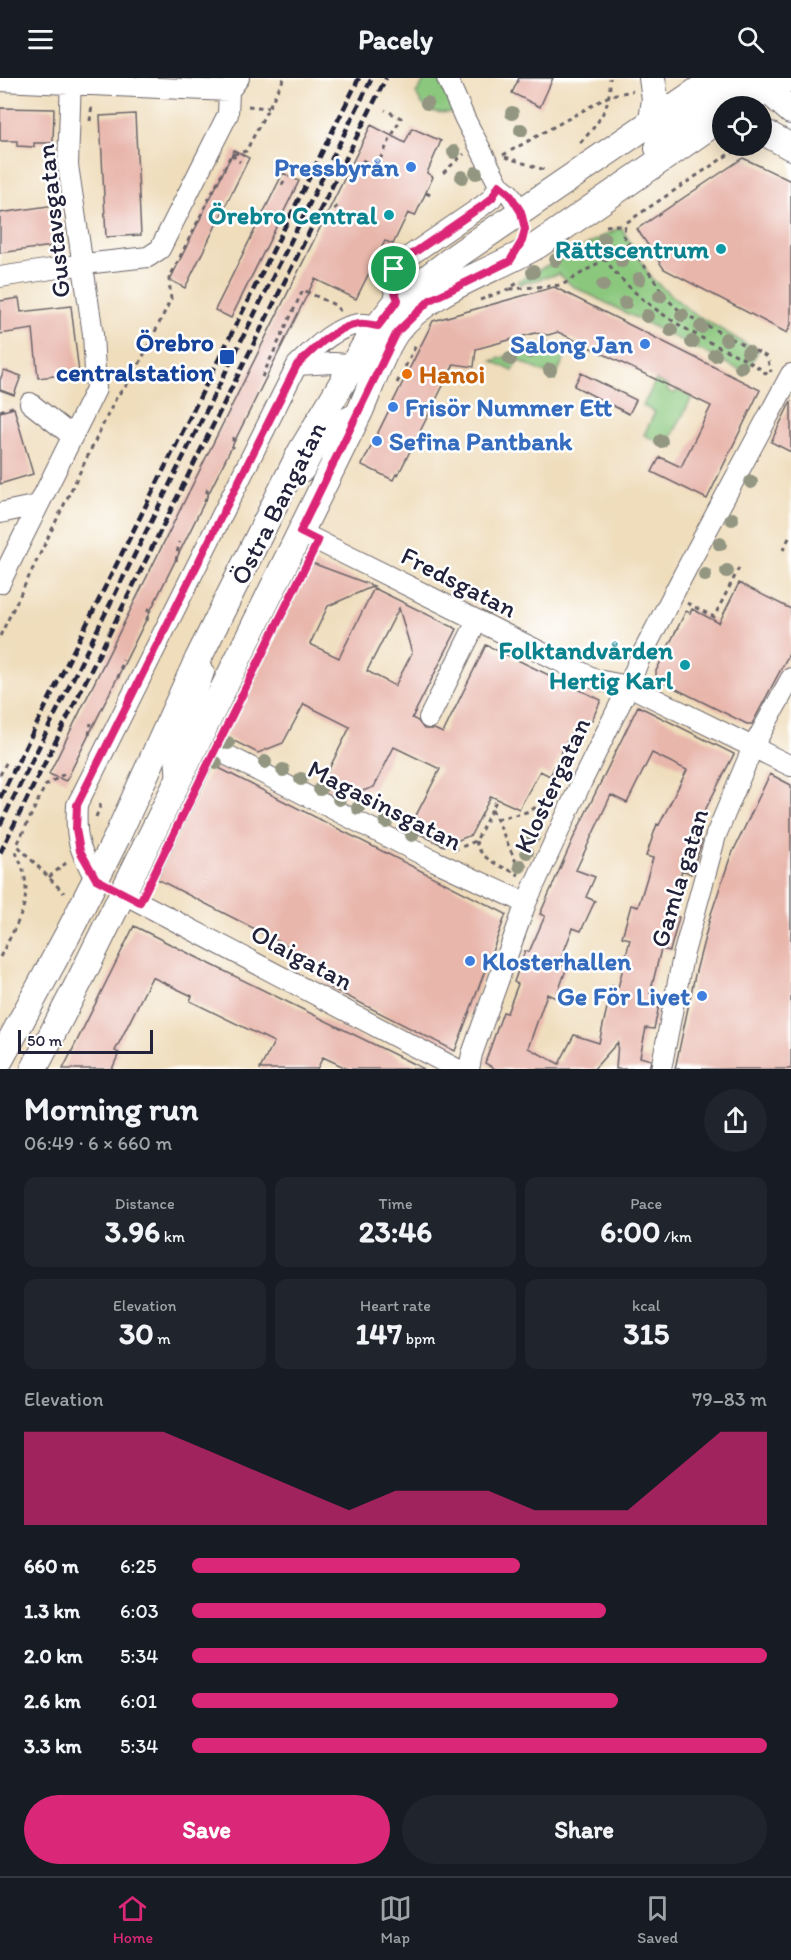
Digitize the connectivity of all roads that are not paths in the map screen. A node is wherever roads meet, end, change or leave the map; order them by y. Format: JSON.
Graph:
{"nodes":[{"id":1,"x":447,"y":78,"type":"edge"},
{"id":2,"x":0,"y":81,"type":"edge"},
{"id":3,"x":71,"y":81,"type":"edge"},
{"id":4,"x":769,"y":82,"type":"edge"},
{"id":5,"x":645,"y":84,"type":"edge"},
{"id":6,"x":234,"y":85,"type":"edge"},
{"id":7,"x":722,"y":93,"type":"edge"},
{"id":8,"x":791,"y":111,"type":"edge"},
{"id":9,"x":652,"y":121,"type":"junction"},
{"id":10,"x":693,"y":137,"type":"junction"},
{"id":11,"x":772,"y":137,"type":"edge"},
{"id":12,"x":712,"y":140,"type":"edge"},
{"id":13,"x":791,"y":147,"type":"edge"},
{"id":14,"x":647,"y":169,"type":"junction"},
{"id":15,"x":499,"y":185,"type":"junction"},
{"id":16,"x":521,"y":212,"type":"junction"},
{"id":17,"x":84,"y":264,"type":"junction"},
{"id":18,"x":518,"y":269,"type":"junction"},
{"id":19,"x":0,"y":277,"type":"edge"},
{"id":20,"x":398,"y":300,"type":"junction"},
{"id":21,"x":378,"y":326,"type":"junction"},
{"id":22,"x":354,"y":364,"type":"junction"},
{"id":23,"x":297,"y":365,"type":"junction"},
{"id":24,"x":380,"y":367,"type":"junction"},
{"id":25,"x":782,"y":377,"type":"edge"},
{"id":26,"x":30,"y":403,"type":"dead end"},
{"id":27,"x":360,"y":411,"type":"junction"},
{"id":28,"x":72,"y":436,"type":"junction"},
{"id":29,"x":38,"y":505,"type":"junction"},
{"id":30,"x":0,"y":513,"type":"edge"},
{"id":31,"x":300,"y":532,"type":"junction"},
{"id":32,"x":0,"y":583,"type":"edge"},
{"id":33,"x":477,"y":621,"type":"junction"},
{"id":34,"x":791,"y":678,"type":"edge"},
{"id":35,"x":629,"y":686,"type":"junction"},
{"id":36,"x":429,"y":718,"type":"dead end"},
{"id":37,"x":753,"y":747,"type":"junction"},
{"id":38,"x":221,"y":752,"type":"dead end"},
{"id":39,"x":791,"y":766,"type":"edge"},
{"id":40,"x":177,"y":782,"type":"junction"},
{"id":41,"x":96,"y":879,"type":"junction"},
{"id":42,"x":122,"y":893,"type":"junction"},
{"id":43,"x":526,"y":903,"type":"junction"},
{"id":44,"x":0,"y":1060,"type":"edge"},
{"id":45,"x":34,"y":1069,"type":"edge"},
{"id":46,"x":457,"y":1069,"type":"edge"},
{"id":47,"x":469,"y":1069,"type":"edge"},
{"id":48,"x":661,"y":1069,"type":"edge"}],
"edges":[{"from":1,"to":15,"type":"street"},
{"from":2,"to":3,"type":"street"},
{"from":3,"to":6,"type":"street"},
{"from":3,"to":17,"type":"street","name":"Gustavsgatan"},
{"from":4,"to":7,"type":"main road","name":"Östra Bangatan"},
{"from":4,"to":8,"type":"main road"},
{"from":5,"to":9,"type":"main road"},
{"from":6,"to":17,"type":"street"},
{"from":7,"to":9,"type":"main road","name":"Östra Bangatan"},
{"from":7,"to":10,"type":"main road","name":"Östra Bangatan"},
{"from":7,"to":14,"type":"main road"},
{"from":9,"to":16,"type":"main road","name":"Östra Bangatan"},
{"from":10,"to":12,"type":"main road"},
{"from":10,"to":14,"type":"main road","name":"Östra Bangatan"},
{"from":11,"to":13,"type":"main road"},
{"from":14,"to":18,"type":"main road","name":"Östra Bangatan"},
{"from":15,"to":16,"type":"street"},
{"from":15,"to":20,"type":"street"},
{"from":16,"to":18,"type":"main road"},
{"from":16,"to":20,"type":"main road","name":"Östra Bangatan"},
{"from":17,"to":19,"type":"street"},
{"from":17,"to":28,"type":"street","name":"Gustavsgatan"},
{"from":18,"to":24,"type":"main road","name":"Östra Bangatan"},
{"from":20,"to":21,"type":"main road","name":"Östra Bangatan"},
{"from":21,"to":22,"type":"main road","name":"Östra Bangatan"},
{"from":21,"to":23,"type":"street"},
{"from":22,"to":23,"type":"street"},
{"from":22,"to":24,"type":"street"},
{"from":22,"to":41,"type":"main road","name":"Östra Bangatan"},
{"from":23,"to":41,"type":"street"},
{"from":24,"to":27,"type":"main road","name":"Östra Bangatan"},
{"from":25,"to":35,"type":"street","name":"Klostergatan"},
{"from":26,"to":28,"type":"street"},
{"from":27,"to":31,"type":"main road","name":"Östra Bangatan"},
{"from":27,"to":40,"type":"street"},
{"from":28,"to":29,"type":"street","name":"Gustavsgatan"},
{"from":29,"to":30,"type":"street"},
{"from":29,"to":32,"type":"street","name":"Gustavsgatan"},
{"from":31,"to":33,"type":"street","name":"Fredsgatan"},
{"from":31,"to":40,"type":"main road","name":"Östra Bangatan"},
{"from":33,"to":35,"type":"street","name":"Fredsgatan"},
{"from":33,"to":36,"type":"street"},
{"from":34,"to":37,"type":"street","name":"Gamla gatan"},
{"from":35,"to":37,"type":"street","name":"Fredsgatan"},
{"from":35,"to":43,"type":"street","name":"Klostergatan"},
{"from":37,"to":39,"type":"street","name":"Fredsgatan"},
{"from":37,"to":48,"type":"street","name":"Gamla gatan"},
{"from":38,"to":43,"type":"street","name":"Magasinsgatan"},
{"from":40,"to":42,"type":"main road","name":"Östra Bangatan"},
{"from":41,"to":42,"type":"main road"},
{"from":41,"to":44,"type":"main road","name":"Östra Bangatan"},
{"from":42,"to":45,"type":"main road","name":"Östra Bangatan"},
{"from":42,"to":46,"type":"street","name":"Olaigatan"},
{"from":43,"to":47,"type":"street","name":"Klostergatan"}]}
